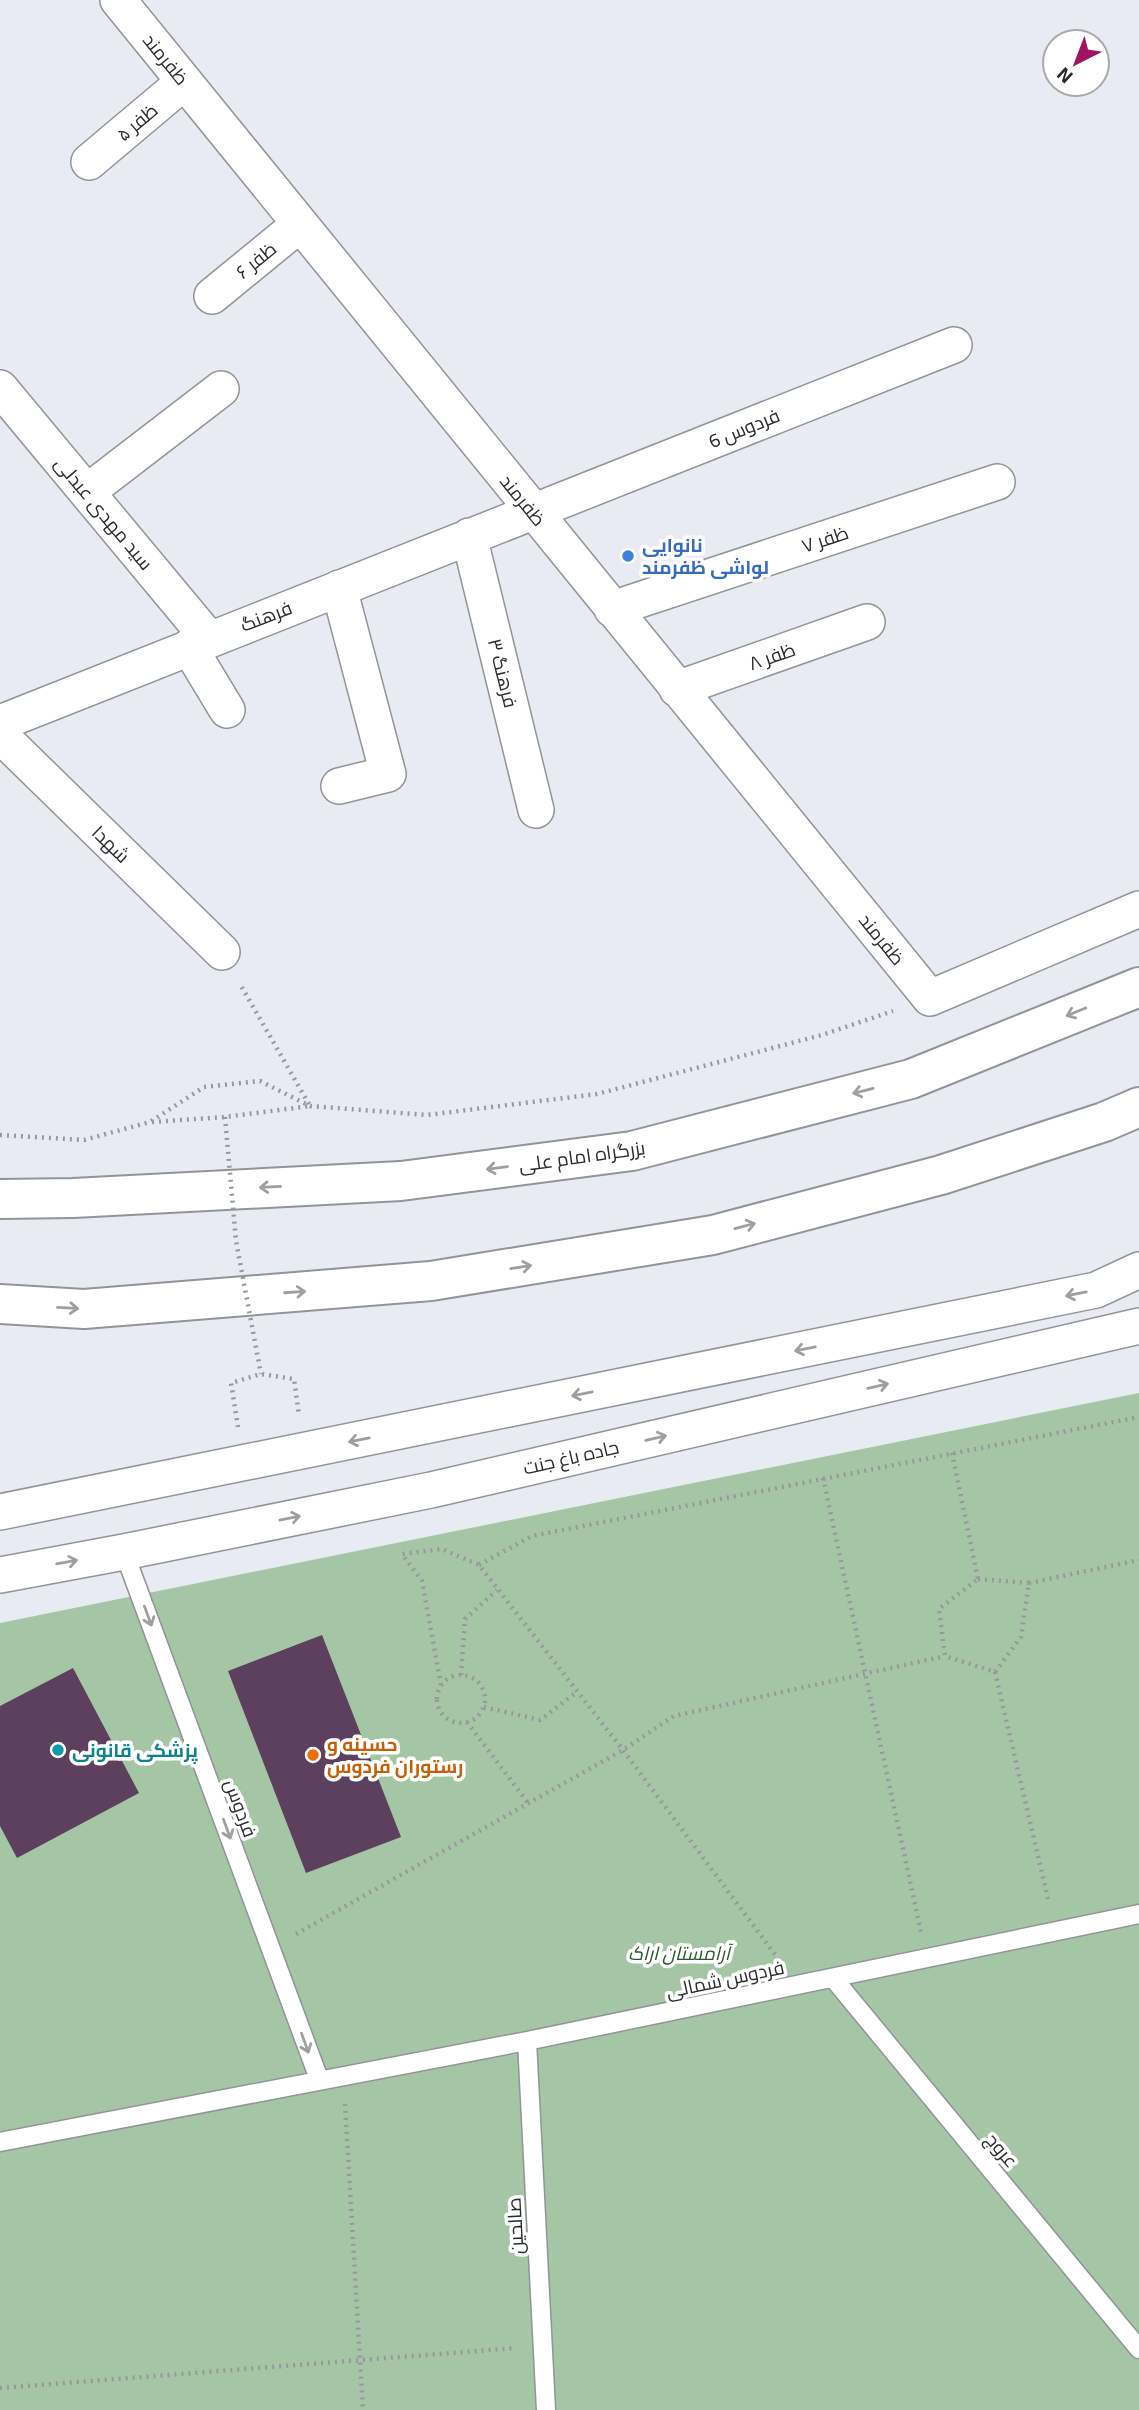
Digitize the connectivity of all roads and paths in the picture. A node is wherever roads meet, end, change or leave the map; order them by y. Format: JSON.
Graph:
{"nodes":[{"id":1,"x":118,"y":0,"type":"edge"},
{"id":2,"x":184,"y":82,"type":"junction"},
{"id":3,"x":89,"y":162,"type":"dead end"},
{"id":4,"x":300,"y":224,"type":"junction"},
{"id":5,"x":212,"y":296,"type":"dead end"},
{"id":6,"x":954,"y":345,"type":"dead end"},
{"id":7,"x":0,"y":388,"type":"edge"},
{"id":8,"x":221,"y":389,"type":"dead end"},
{"id":9,"x":997,"y":482,"type":"dead end"},
{"id":10,"x":87,"y":492,"type":"junction"},
{"id":11,"x":533,"y":512,"type":"junction"},
{"id":12,"x":470,"y":536,"type":"junction"},
{"id":13,"x":339,"y":587,"type":"junction"},
{"id":14,"x":612,"y":609,"type":"junction"},
{"id":15,"x":867,"y":622,"type":"dead end"},
{"id":16,"x":199,"y":643,"type":"junction"},
{"id":17,"x":677,"y":689,"type":"junction"},
{"id":18,"x":227,"y":710,"type":"dead end"},
{"id":19,"x":0,"y":723,"type":"edge"},
{"id":20,"x":0,"y":735,"type":"edge"},
{"id":21,"x":339,"y":786,"type":"dead end"},
{"id":22,"x":536,"y":810,"type":"dead end"},
{"id":23,"x":1139,"y":909,"type":"edge"},
{"id":24,"x":222,"y":953,"type":"joint"},
{"id":25,"x":1139,"y":987,"type":"edge"},
{"id":26,"x":930,"y":998,"type":"junction"},
{"id":27,"x":310,"y":1106,"type":"junction"},
{"id":28,"x":1139,"y":1107,"type":"edge"},
{"id":29,"x":225,"y":1117,"type":"junction"},
{"id":30,"x":150,"y":1122,"type":"junction"},
{"id":31,"x":0,"y":1135,"type":"edge"},
{"id":32,"x":0,"y":1199,"type":"edge"},
{"id":33,"x":1139,"y":1270,"type":"edge"},
{"id":34,"x":0,"y":1304,"type":"edge"},
{"id":35,"x":1139,"y":1326,"type":"edge"},
{"id":36,"x":261,"y":1374,"type":"junction"},
{"id":37,"x":294,"y":1379,"type":"dead end"},
{"id":38,"x":231,"y":1383,"type":"dead end"},
{"id":39,"x":1139,"y":1417,"type":"edge"},
{"id":40,"x":952,"y":1453,"type":"junction"},
{"id":41,"x":823,"y":1478,"type":"junction"},
{"id":42,"x":0,"y":1512,"type":"edge"},
{"id":43,"x":124,"y":1552,"type":"junction"},
{"id":44,"x":1139,"y":1560,"type":"edge"},
{"id":45,"x":479,"y":1565,"type":"junction"},
{"id":46,"x":0,"y":1575,"type":"edge"},
{"id":47,"x":978,"y":1579,"type":"junction"},
{"id":48,"x":1029,"y":1583,"type":"junction"},
{"id":49,"x":497,"y":1590,"type":"junction"},
{"id":50,"x":946,"y":1656,"type":"junction"},
{"id":51,"x":995,"y":1672,"type":"junction"},
{"id":52,"x":865,"y":1674,"type":"junction"},
{"id":53,"x":461,"y":1675,"type":"junction"},
{"id":54,"x":441,"y":1685,"type":"junction"},
{"id":55,"x":577,"y":1692,"type":"junction"},
{"id":56,"x":484,"y":1707,"type":"junction"},
{"id":57,"x":467,"y":1722,"type":"junction"},
{"id":58,"x":623,"y":1750,"type":"junction"},
{"id":59,"x":528,"y":1803,"type":"junction"},
{"id":60,"x":1139,"y":1914,"type":"edge"},
{"id":61,"x":1056,"y":1931,"type":"junction"},
{"id":62,"x":270,"y":1948,"type":"junction"},
{"id":63,"x":927,"y":1958,"type":"junction"},
{"id":64,"x":833,"y":1978,"type":"junction"},
{"id":65,"x":798,"y":1985,"type":"junction"},
{"id":66,"x":527,"y":2041,"type":"junction"},
{"id":67,"x":343,"y":2075,"type":"junction"},
{"id":68,"x":319,"y":2080,"type":"junction"},
{"id":69,"x":0,"y":2142,"type":"edge"},
{"id":70,"x":543,"y":2346,"type":"junction"},
{"id":71,"x":1139,"y":2349,"type":"edge"},
{"id":72,"x":360,"y":2360,"type":"junction"},
{"id":73,"x":0,"y":2388,"type":"edge"},
{"id":74,"x":363,"y":2410,"type":"edge"},
{"id":75,"x":546,"y":2410,"type":"edge"}],
"edges":[{"from":1,"to":2,"type":"street","name":"ظفرمند"},
{"from":2,"to":3,"type":"street","name":"ظفر ۵"},
{"from":2,"to":4,"type":"street","name":"ظفرمند"},
{"from":4,"to":5,"type":"street","name":"ظفر ۶"},
{"from":4,"to":11,"type":"street","name":"ظفرمند"},
{"from":6,"to":11,"type":"street","name":"فردوس 6"},
{"from":7,"to":10,"type":"street","name":"سید مهدی عبدلی"},
{"from":8,"to":10,"type":"street"},
{"from":9,"to":14,"type":"street","name":"ظفر ۷"},
{"from":10,"to":16,"type":"street","name":"سید مهدی عبدلی"},
{"from":11,"to":12,"type":"street","name":"فرهنگ"},
{"from":11,"to":14,"type":"street","name":"ظفرمند"},
{"from":12,"to":13,"type":"street","name":"فرهنگ"},
{"from":12,"to":22,"type":"street","name":"فرهنگ ۳"},
{"from":13,"to":16,"type":"street","name":"فرهنگ"},
{"from":13,"to":21,"type":"street"},
{"from":14,"to":17,"type":"street","name":"ظفرمند"},
{"from":15,"to":17,"type":"street","name":"ظفر ۸"},
{"from":16,"to":18,"type":"street","name":"سید مهدی عبدلی"},
{"from":16,"to":19,"type":"street","name":"فرهنگ"},
{"from":17,"to":26,"type":"street","name":"ظفرمند"},
{"from":20,"to":24,"type":"street","name":"شهدا"},
{"from":23,"to":26,"type":"street"},
{"from":24,"to":27,"type":"path"},
{"from":25,"to":32,"type":"highway","name":"بزرگراه امام علی","one_way":true},
{"from":26,"to":27,"type":"path"},
{"from":27,"to":29,"type":"path"},
{"from":27,"to":30,"type":"path"},
{"from":34,"to":28,"type":"highway","one_way":true},
{"from":29,"to":30,"type":"path"},
{"from":29,"to":36,"type":"path","bridge":true},
{"from":30,"to":31,"type":"path"},
{"from":33,"to":42,"type":"street","one_way":true},
{"from":43,"to":35,"type":"street","name":"جاده باغ جنت","one_way":true},
{"from":36,"to":37,"type":"path"},
{"from":36,"to":38,"type":"path"},
{"from":39,"to":40,"type":"path"},
{"from":40,"to":41,"type":"path"},
{"from":40,"to":47,"type":"path"},
{"from":41,"to":45,"type":"path"},
{"from":41,"to":52,"type":"path"},
{"from":46,"to":43,"type":"street","name":"جاده باغ جنت","one_way":true},
{"from":43,"to":62,"type":"lane","name":"فردوس","one_way":true},
{"from":44,"to":48,"type":"path"},
{"from":45,"to":49,"type":"path"},
{"from":45,"to":54,"type":"path"},
{"from":47,"to":48,"type":"path"},
{"from":47,"to":50,"type":"path"},
{"from":48,"to":51,"type":"path"},
{"from":49,"to":53,"type":"path"},
{"from":49,"to":55,"type":"path"},
{"from":50,"to":51,"type":"path"},
{"from":50,"to":52,"type":"path"},
{"from":51,"to":61,"type":"path"},
{"from":52,"to":58,"type":"path"},
{"from":52,"to":63,"type":"path"},
{"from":53,"to":54,"type":"path"},
{"from":53,"to":56,"type":"path"},
{"from":54,"to":57,"type":"path"},
{"from":55,"to":56,"type":"path"},
{"from":55,"to":58,"type":"path"},
{"from":56,"to":57,"type":"path"},
{"from":57,"to":59,"type":"path"},
{"from":58,"to":59,"type":"path"},
{"from":58,"to":65,"type":"path"},
{"from":59,"to":62,"type":"path"},
{"from":60,"to":61,"type":"lane","name":"فردوس شمالی"},
{"from":61,"to":63,"type":"lane","name":"فردوس شمالی"},
{"from":62,"to":68,"type":"lane","name":"فردوس","one_way":true},
{"from":63,"to":64,"type":"lane","name":"فردوس شمالی"},
{"from":64,"to":65,"type":"lane","name":"فردوس شمالی"},
{"from":64,"to":71,"type":"lane","name":"عروج"},
{"from":65,"to":66,"type":"lane","name":"فردوس شمالی"},
{"from":66,"to":67,"type":"lane","name":"فردوس شمالی"},
{"from":66,"to":70,"type":"lane","name":"صالحین"},
{"from":67,"to":68,"type":"lane","name":"فردوس شمالی"},
{"from":67,"to":72,"type":"path"},
{"from":68,"to":69,"type":"lane","name":"فردوس شمالی"},
{"from":70,"to":72,"type":"path"},
{"from":70,"to":75,"type":"lane","name":"صالحین"},
{"from":72,"to":73,"type":"path"},
{"from":72,"to":74,"type":"path"}]}
